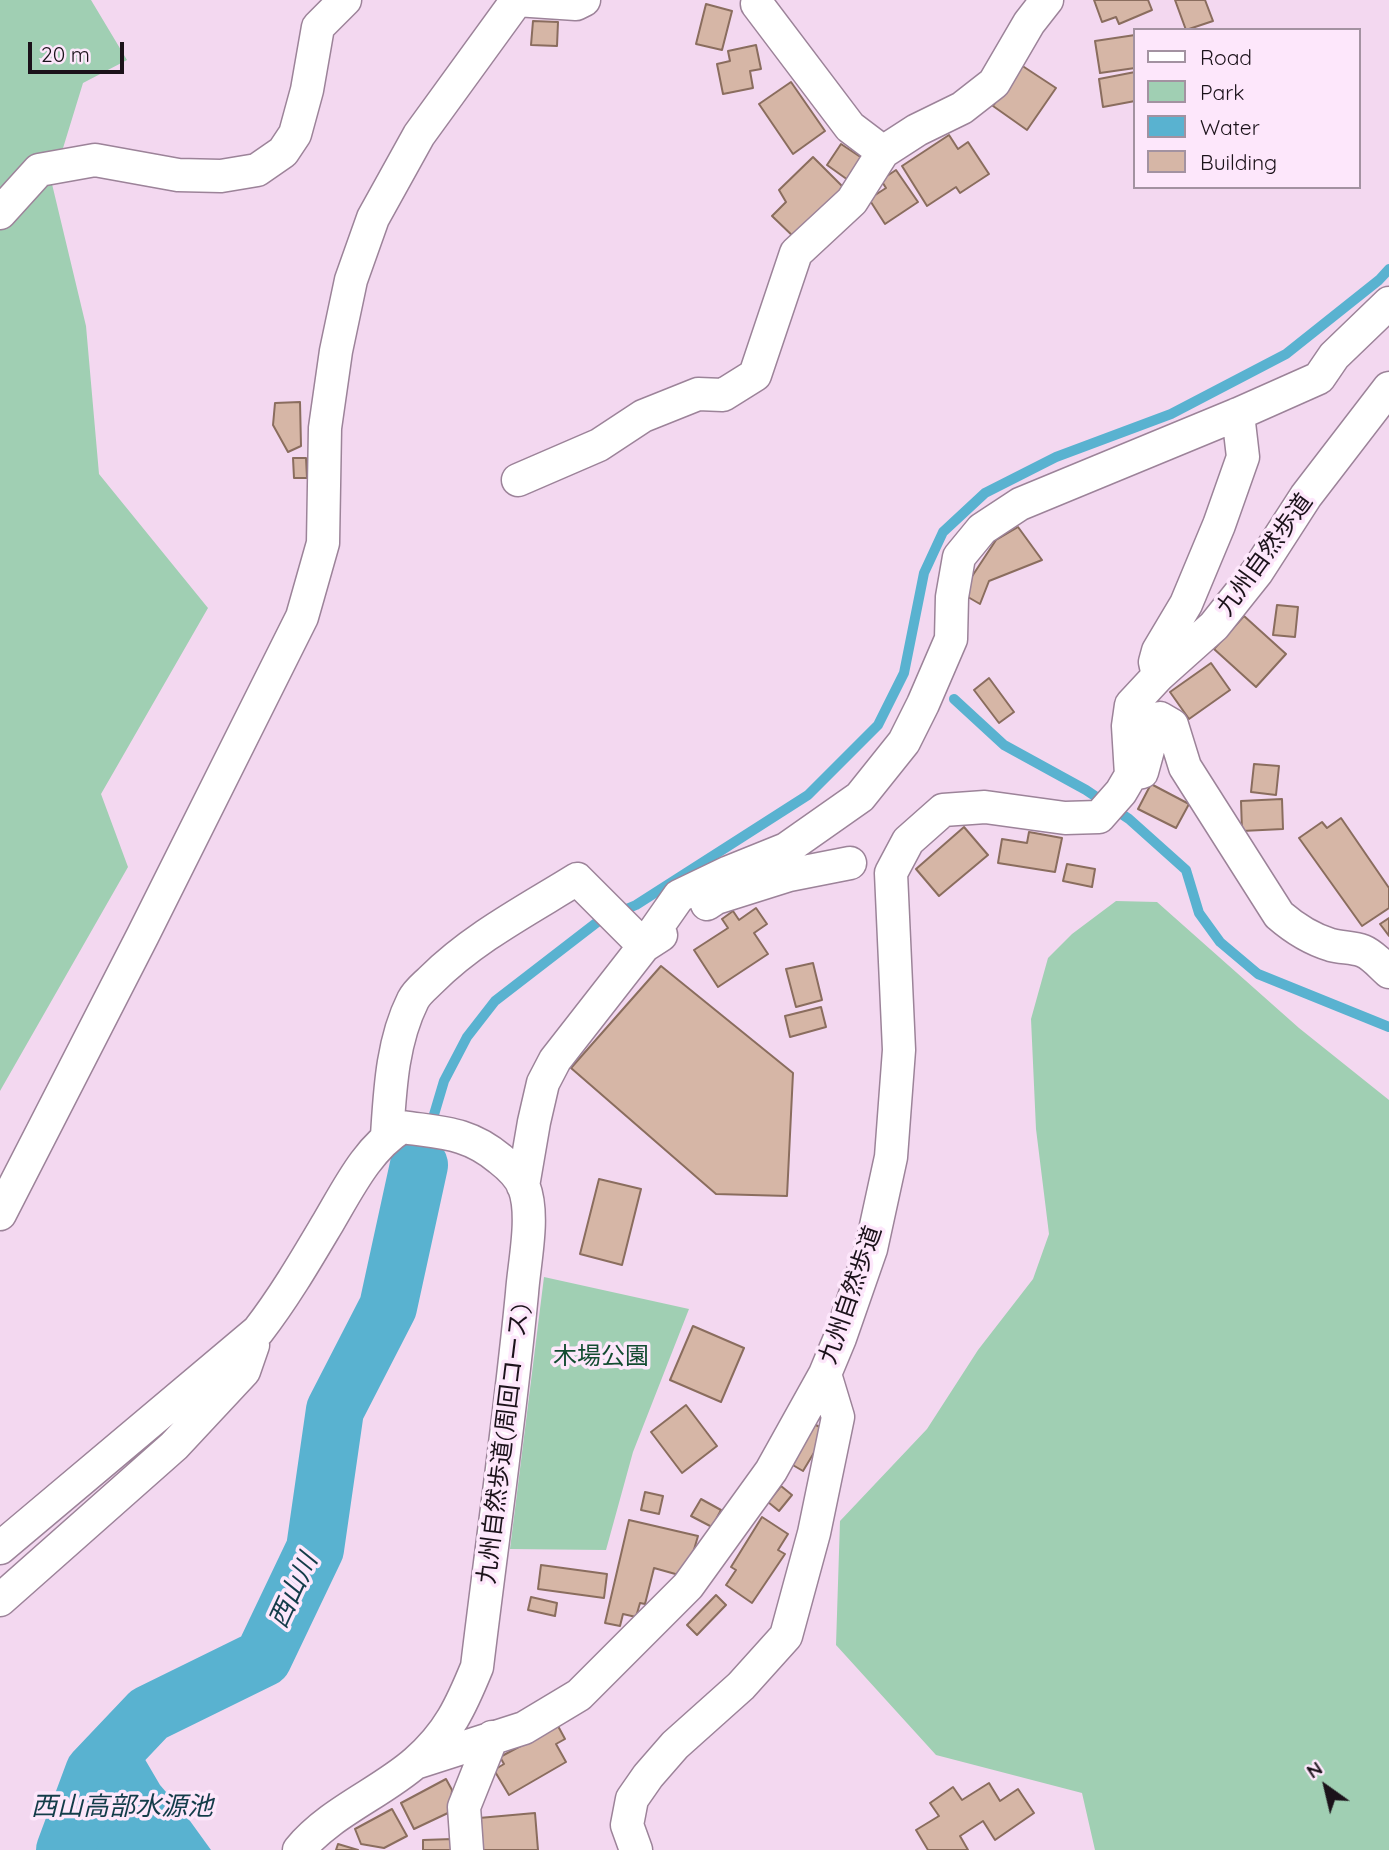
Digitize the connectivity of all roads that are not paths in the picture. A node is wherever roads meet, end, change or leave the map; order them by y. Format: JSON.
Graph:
{"nodes":[{"id":1,"x":345,"y":0,"type":"edge"},
{"id":2,"x":517,"y":0,"type":"edge"},
{"id":3,"x":584,"y":0,"type":"edge"},
{"id":4,"x":1047,"y":0,"type":"edge"},
{"id":5,"x":757,"y":4,"type":"dead end"},
{"id":6,"x":883,"y":152,"type":"junction"},
{"id":7,"x":0,"y":213,"type":"edge"},
{"id":8,"x":1389,"y":303,"type":"edge"},
{"id":9,"x":1389,"y":388,"type":"edge"},
{"id":10,"x":1238,"y":414,"type":"junction"},
{"id":11,"x":518,"y":480,"type":"dead end"},
{"id":12,"x":1158,"y":676,"type":"junction"},
{"id":13,"x":1126,"y":784,"type":"junction"},
{"id":14,"x":850,"y":863,"type":"dead end"},
{"id":15,"x":644,"y":946,"type":"junction"},
{"id":16,"x":1389,"y":972,"type":"edge"},
{"id":17,"x":394,"y":1131,"type":"junction"},
{"id":18,"x":523,"y":1186,"type":"junction"},
{"id":19,"x":0,"y":1214,"type":"edge"},
{"id":20,"x":258,"y":1331,"type":"junction"},
{"id":21,"x":825,"y":1374,"type":"junction"},
{"id":22,"x":0,"y":1548,"type":"edge"},
{"id":23,"x":0,"y":1600,"type":"edge"},
{"id":24,"x":492,"y":1737,"type":"junction"},
{"id":25,"x":415,"y":1763,"type":"junction"},
{"id":26,"x":299,"y":1850,"type":"edge"},
{"id":27,"x":467,"y":1850,"type":"edge"},
{"id":28,"x":636,"y":1850,"type":"edge"}],
"edges":[{"from":1,"to":7,"type":"street"},
{"from":2,"to":3,"type":"street"},
{"from":2,"to":19,"type":"street"},
{"from":4,"to":6,"type":"street"},
{"from":5,"to":6,"type":"street"},
{"from":6,"to":11,"type":"street"},
{"from":8,"to":10,"type":"street","name":"九州自然歩道(周回コース)"},
{"from":9,"to":12,"type":"street","name":"九州自然歩道"},
{"from":10,"to":12,"type":"street"},
{"from":10,"to":15,"type":"street","name":"九州自然歩道(周回コース)"},
{"from":12,"to":13,"type":"street","name":"九州自然歩道"},
{"from":13,"to":16,"type":"street"},
{"from":13,"to":21,"type":"street","name":"九州自然歩道"},
{"from":14,"to":15,"type":"street"},
{"from":15,"to":17,"type":"street"},
{"from":15,"to":18,"type":"street","name":"九州自然歩道(周回コース)"},
{"from":17,"to":18,"type":"street"},
{"from":17,"to":20,"type":"street"},
{"from":18,"to":25,"type":"street","name":"九州自然歩道(周回コース)"},
{"from":20,"to":22,"type":"street"},
{"from":20,"to":23,"type":"street"},
{"from":21,"to":24,"type":"street","name":"九州自然歩道"},
{"from":21,"to":28,"type":"street"},
{"from":24,"to":25,"type":"street","name":"九州自然歩道"},
{"from":24,"to":27,"type":"street"},
{"from":25,"to":26,"type":"street"}]}
